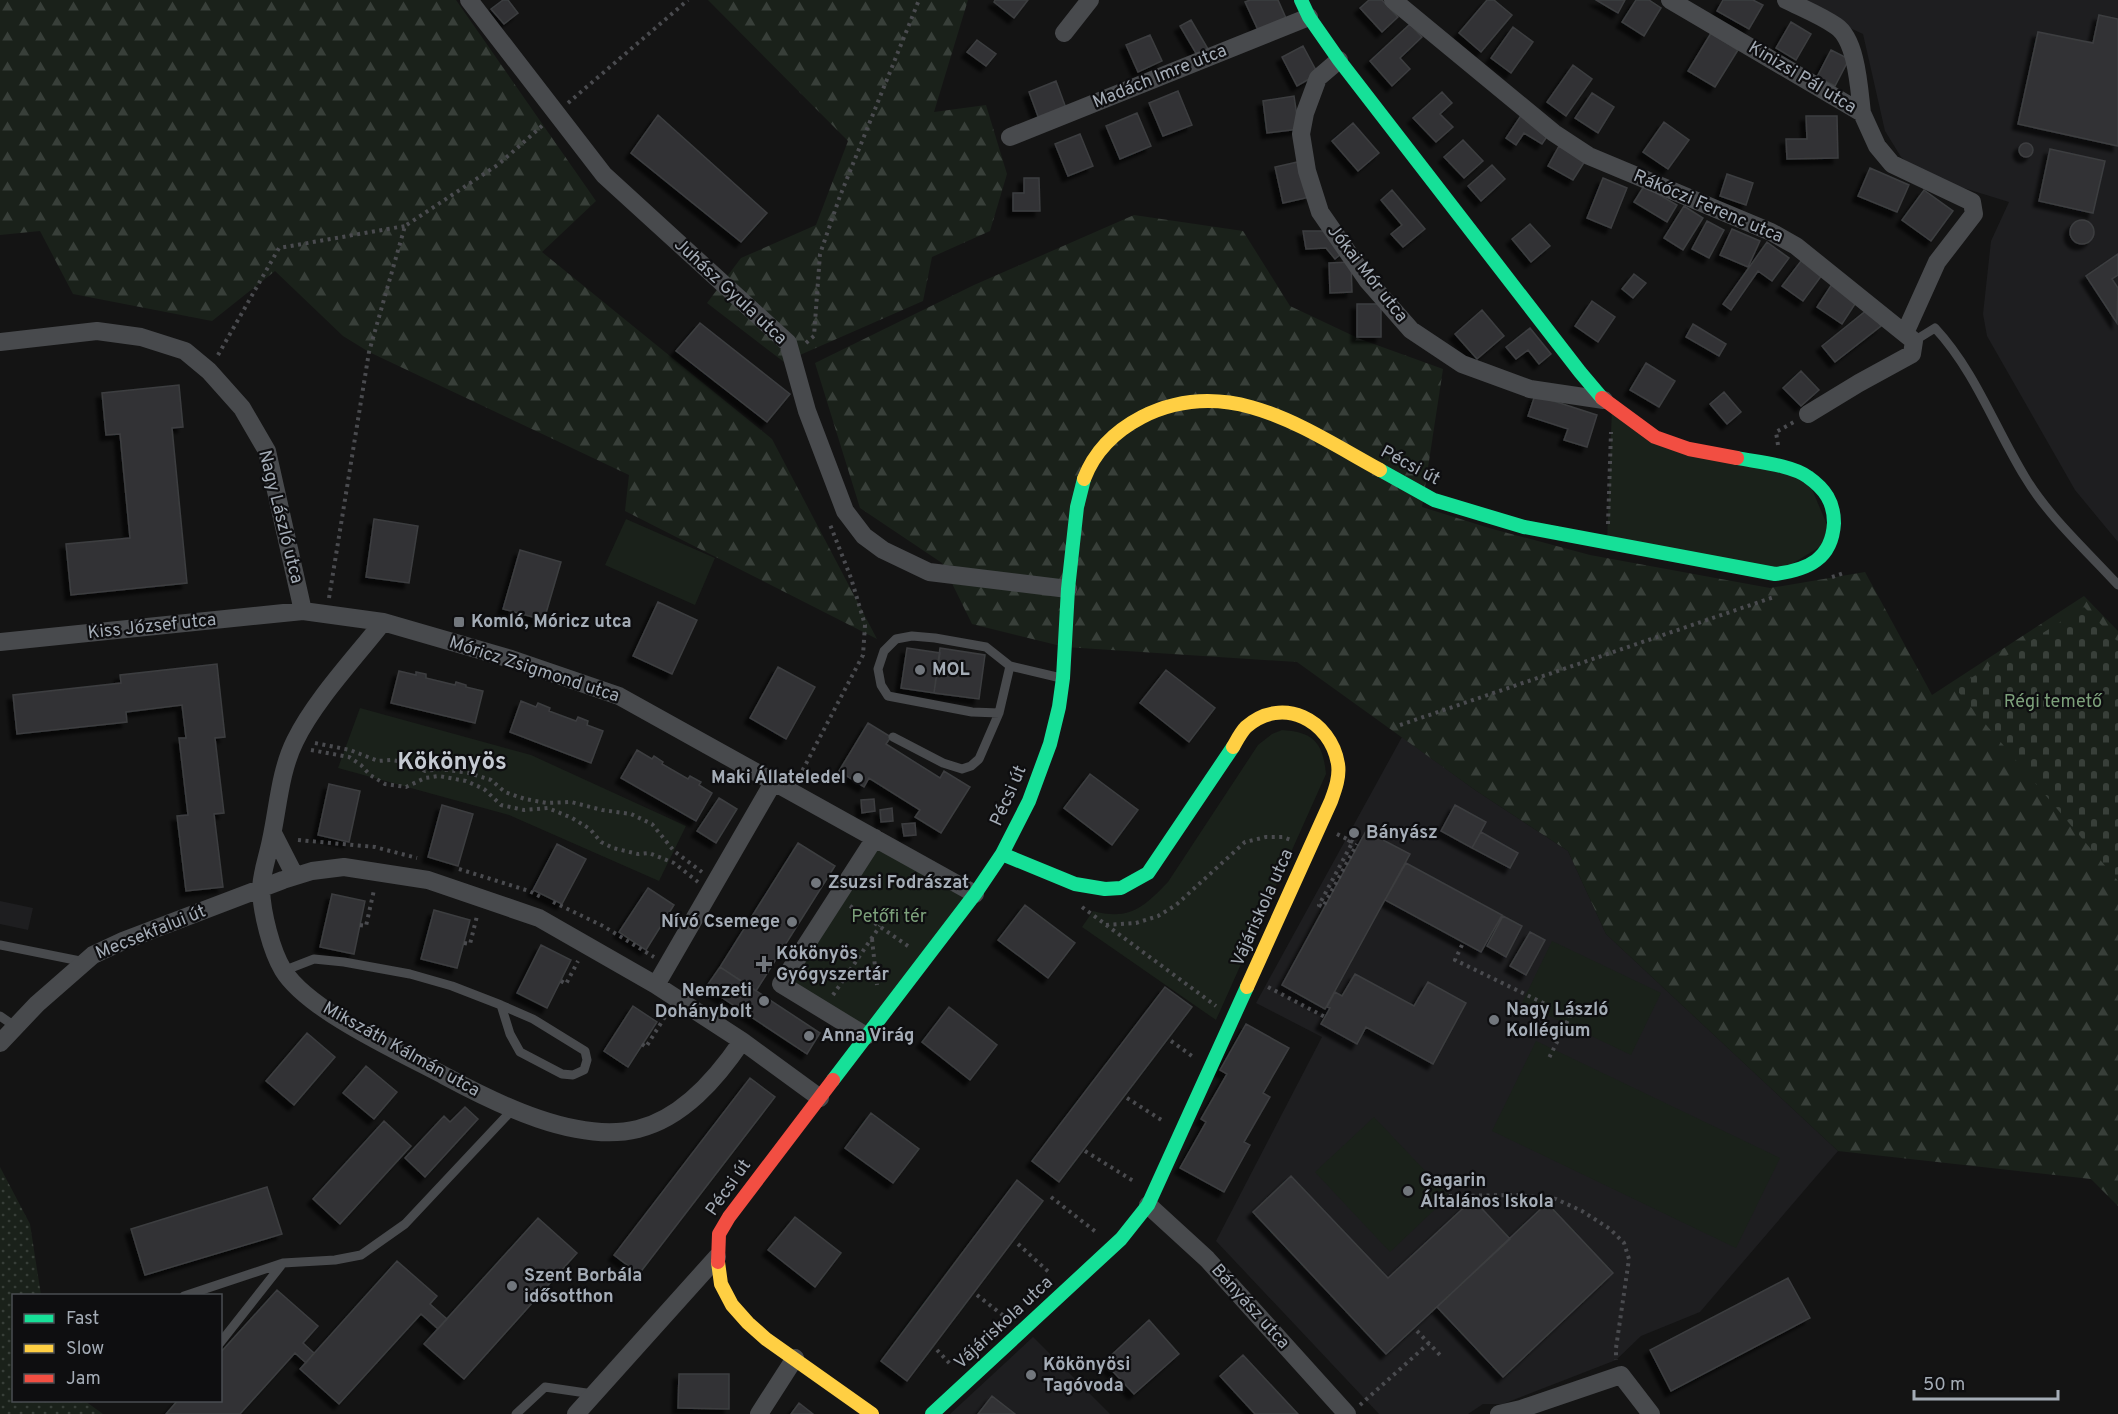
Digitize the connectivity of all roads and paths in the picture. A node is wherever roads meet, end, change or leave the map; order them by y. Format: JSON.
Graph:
{"nodes":[{"id":1,"x":469,"y":0,"type":"edge"},
{"id":2,"x":688,"y":0,"type":"edge"},
{"id":3,"x":919,"y":0,"type":"edge"},
{"id":4,"x":1090,"y":0,"type":"edge"},
{"id":5,"x":1301,"y":0,"type":"edge"},
{"id":6,"x":1393,"y":0,"type":"edge"},
{"id":7,"x":1670,"y":0,"type":"edge"},
{"id":8,"x":1786,"y":0,"type":"edge"},
{"id":9,"x":1309,"y":17,"type":"junction"},
{"id":10,"x":1064,"y":33,"type":"dead end"},
{"id":11,"x":1340,"y":60,"type":"junction"},
{"id":12,"x":556,"y":113,"type":"junction"},
{"id":13,"x":1862,"y":113,"type":"junction"},
{"id":14,"x":1010,"y":137,"type":"dead end"},
{"id":15,"x":405,"y":226,"type":"junction"},
{"id":16,"x":1909,"y":337,"type":"junction"},
{"id":17,"x":0,"y":342,"type":"edge"},
{"id":18,"x":791,"y":354,"type":"junction"},
{"id":19,"x":209,"y":371,"type":"junction"},
{"id":20,"x":1608,"y":403,"type":"junction"},
{"id":21,"x":1808,"y":414,"type":"joint"},
{"id":22,"x":1782,"y":466,"type":"junction"},
{"id":23,"x":826,"y":514,"type":"dead end"},
{"id":24,"x":1607,"y":543,"type":"junction"},
{"id":25,"x":1844,"y":573,"type":"dead end"},
{"id":26,"x":1822,"y":580,"type":"dead end"},
{"id":27,"x":2118,"y":585,"type":"edge"},
{"id":28,"x":1068,"y":589,"type":"junction"},
{"id":29,"x":1777,"y":595,"type":"dead end"},
{"id":30,"x":303,"y":611,"type":"junction"},
{"id":31,"x":327,"y":614,"type":"junction"},
{"id":32,"x":383,"y":622,"type":"junction"},
{"id":33,"x":0,"y":642,"type":"edge"},
{"id":34,"x":1010,"y":666,"type":"junction"},
{"id":35,"x":1063,"y":678,"type":"junction"},
{"id":36,"x":999,"y":713,"type":"junction"},
{"id":37,"x":1400,"y":725,"type":"dead end"},
{"id":38,"x":314,"y":736,"type":"dead end"},
{"id":39,"x":893,"y":737,"type":"dead end"},
{"id":40,"x":311,"y":742,"type":"junction"},
{"id":41,"x":307,"y":749,"type":"junction"},
{"id":42,"x":304,"y":756,"type":"dead end"},
{"id":43,"x":774,"y":781,"type":"junction"},
{"id":44,"x":792,"y":791,"type":"junction"},
{"id":45,"x":273,"y":833,"type":"junction"},
{"id":46,"x":290,"y":838,"type":"dead end"},
{"id":47,"x":875,"y":838,"type":"junction"},
{"id":48,"x":1358,"y":844,"type":"joint"},
{"id":49,"x":1311,"y":846,"type":"junction"},
{"id":50,"x":1002,"y":854,"type":"junction"},
{"id":51,"x":428,"y":861,"type":"dead end"},
{"id":52,"x":449,"y":866,"type":"dead end"},
{"id":53,"x":295,"y":876,"type":"junction"},
{"id":54,"x":376,"y":880,"type":"dead end"},
{"id":55,"x":1075,"y":884,"type":"junction"},
{"id":56,"x":713,"y":887,"type":"junction"},
{"id":57,"x":261,"y":889,"type":"junction"},
{"id":58,"x":975,"y":894,"type":"junction"},
{"id":59,"x":837,"y":897,"type":"junction"},
{"id":60,"x":480,"y":906,"type":"dead end"},
{"id":61,"x":360,"y":925,"type":"dead end"},
{"id":62,"x":1106,"y":925,"type":"junction"},
{"id":63,"x":880,"y":926,"type":"junction"},
{"id":64,"x":872,"y":938,"type":"junction"},
{"id":65,"x":464,"y":943,"type":"dead end"},
{"id":66,"x":0,"y":945,"type":"edge"},
{"id":67,"x":1462,"y":945,"type":"dead end"},
{"id":68,"x":582,"y":952,"type":"dead end"},
{"id":69,"x":926,"y":958,"type":"junction"},
{"id":70,"x":85,"y":962,"type":"junction"},
{"id":71,"x":668,"y":965,"type":"junction"},
{"id":72,"x":283,"y":971,"type":"junction"},
{"id":73,"x":1251,"y":978,"type":"junction"},
{"id":74,"x":561,"y":981,"type":"dead end"},
{"id":75,"x":656,"y":985,"type":"junction"},
{"id":76,"x":877,"y":985,"type":"dead end"},
{"id":77,"x":501,"y":1005,"type":"junction"},
{"id":78,"x":672,"y":1006,"type":"dead end"},
{"id":79,"x":823,"y":1009,"type":"junction"},
{"id":80,"x":0,"y":1016,"type":"edge"},
{"id":81,"x":1325,"y":1017,"type":"dead end"},
{"id":82,"x":1233,"y":1018,"type":"junction"},
{"id":83,"x":16,"y":1027,"type":"junction"},
{"id":84,"x":866,"y":1036,"type":"junction"},
{"id":85,"x":742,"y":1041,"type":"junction"},
{"id":86,"x":0,"y":1043,"type":"edge"},
{"id":87,"x":642,"y":1044,"type":"dead end"},
{"id":88,"x":1548,"y":1060,"type":"dead end"},
{"id":89,"x":820,"y":1098,"type":"junction"},
{"id":90,"x":1127,"y":1098,"type":"dead end"},
{"id":91,"x":513,"y":1109,"type":"junction"},
{"id":92,"x":1181,"y":1133,"type":"junction"},
{"id":93,"x":1085,"y":1151,"type":"dead end"},
{"id":94,"x":1449,"y":1196,"type":"dead end"},
{"id":95,"x":1051,"y":1197,"type":"dead end"},
{"id":96,"x":1150,"y":1200,"type":"junction"},
{"id":97,"x":1018,"y":1244,"type":"dead end"},
{"id":98,"x":1114,"y":1245,"type":"junction"},
{"id":99,"x":717,"y":1257,"type":"junction"},
{"id":100,"x":283,"y":1263,"type":"junction"},
{"id":101,"x":1068,"y":1288,"type":"junction"},
{"id":102,"x":190,"y":1294,"type":"edge"},
{"id":103,"x":977,"y":1295,"type":"dead end"},
{"id":104,"x":1417,"y":1331,"type":"dead end"},
{"id":105,"x":1021,"y":1332,"type":"junction"},
{"id":106,"x":222,"y":1340,"type":"edge"},
{"id":107,"x":1429,"y":1343,"type":"junction"},
{"id":108,"x":1440,"y":1355,"type":"dead end"},
{"id":109,"x":795,"y":1358,"type":"junction"},
{"id":110,"x":1621,"y":1375,"type":"junction"},
{"id":111,"x":593,"y":1394,"type":"junction"},
{"id":112,"x":1371,"y":1395,"type":"dead end"},
{"id":113,"x":1522,"y":1412,"type":"edge"},
{"id":114,"x":516,"y":1414,"type":"edge"},
{"id":115,"x":576,"y":1414,"type":"edge"},
{"id":116,"x":759,"y":1414,"type":"edge"},
{"id":117,"x":872,"y":1414,"type":"edge"},
{"id":118,"x":932,"y":1414,"type":"edge"},
{"id":119,"x":1347,"y":1414,"type":"edge"},
{"id":120,"x":1499,"y":1414,"type":"edge"},
{"id":121,"x":1651,"y":1414,"type":"edge"}],
"edges":[{"from":1,"to":12,"type":"street","name":"Juhász Gyula utca"},
{"from":2,"to":12,"type":"path"},
{"from":3,"to":18,"type":"path"},
{"from":4,"to":10,"type":"street"},
{"from":5,"to":9,"type":"main road","name":"Pécsi út"},
{"from":6,"to":16,"type":"street","name":"Rákóczi Ferenc utca"},
{"from":7,"to":13,"type":"street","name":"Kinizsi Pál utca"},
{"from":8,"to":13,"type":"street"},
{"from":9,"to":11,"type":"main road","name":"Pécsi út"},
{"from":9,"to":14,"type":"street","name":"Madách Imre utca"},
{"from":11,"to":20,"type":"main road","name":"Pécsi út"},
{"from":11,"to":20,"type":"street","name":"Jókai Mór utca"},
{"from":12,"to":15,"type":"path"},
{"from":12,"to":18,"type":"street","name":"Juhász Gyula utca"},
{"from":13,"to":16,"type":"street","name":"Kinizsi Pál utca"},
{"from":15,"to":19,"type":"path"},
{"from":15,"to":31,"type":"path"},
{"from":16,"to":21,"type":"street"},
{"from":16,"to":27,"type":"lane"},
{"from":17,"to":19,"type":"street","name":"Nagy László utca"},
{"from":18,"to":28,"type":"street","name":"Juhász Gyula utca"},
{"from":19,"to":30,"type":"street","name":"Nagy László utca"},
{"from":20,"to":22,"type":"main road","name":"Pécsi út"},
{"from":20,"to":24,"type":"path"},
{"from":21,"to":22,"type":"path"},
{"from":22,"to":24,"type":"main road","name":"Pécsi út"},
{"from":23,"to":44,"type":"path"},
{"from":24,"to":28,"type":"main road","name":"Pécsi út"},
{"from":25,"to":26,"type":"path"},
{"from":28,"to":35,"type":"main road","name":"Pécsi út"},
{"from":29,"to":37,"type":"path"},
{"from":30,"to":31,"type":"street","name":"Móricz Zsigmond utca"},
{"from":30,"to":33,"type":"street","name":"Kiss József utca"},
{"from":31,"to":32,"type":"street","name":"Móricz Zsigmond utca"},
{"from":32,"to":43,"type":"street","name":"Móricz Zsigmond utca"},
{"from":32,"to":45,"type":"street"},
{"from":34,"to":35,"type":"lane"},
{"from":34,"to":36,"type":"lane"},
{"from":34,"to":36,"type":"lane"},
{"from":35,"to":50,"type":"main road","name":"Pécsi út"},
{"from":36,"to":39,"type":"lane"},
{"from":38,"to":40,"type":"path"},
{"from":40,"to":41,"type":"path"},
{"from":40,"to":56,"type":"path"},
{"from":41,"to":42,"type":"path"},
{"from":41,"to":56,"type":"path"},
{"from":43,"to":44,"type":"street","name":"Móricz Zsigmond utca"},
{"from":43,"to":56,"type":"street"},
{"from":44,"to":47,"type":"street","name":"Móricz Zsigmond utca"},
{"from":45,"to":53,"type":"street"},
{"from":45,"to":57,"type":"street"},
{"from":46,"to":51,"type":"path"},
{"from":47,"to":58,"type":"street","name":"Móricz Zsigmond utca"},
{"from":47,"to":59,"type":"street"},
{"from":48,"to":48,"type":"path"},
{"from":49,"to":55,"type":"main road","name":"Vájáriskola utca"},
{"from":49,"to":62,"type":"path"},
{"from":49,"to":73,"type":"main road","name":"Vájáriskola utca"},
{"from":50,"to":55,"type":"main road","name":"Vájáriskola utca"},
{"from":50,"to":58,"type":"main road","name":"Pécsi út"},
{"from":52,"to":71,"type":"path"},
{"from":53,"to":57,"type":"street"},
{"from":53,"to":75,"type":"street"},
{"from":54,"to":61,"type":"path"},
{"from":55,"to":62,"type":"path"},
{"from":56,"to":71,"type":"street"},
{"from":57,"to":70,"type":"street","name":"Mecsekfalui út"},
{"from":57,"to":72,"type":"street","name":"Mikszáth Kálmán utca"},
{"from":58,"to":69,"type":"main road","name":"Pécsi út"},
{"from":59,"to":63,"type":"path"},
{"from":59,"to":79,"type":"street"},
{"from":60,"to":65,"type":"path"},
{"from":62,"to":82,"type":"path"},
{"from":63,"to":64,"type":"path"},
{"from":63,"to":69,"type":"path"},
{"from":64,"to":76,"type":"path"},
{"from":64,"to":79,"type":"path"},
{"from":66,"to":70,"type":"lane"},
{"from":67,"to":88,"type":"path"},
{"from":68,"to":74,"type":"path"},
{"from":69,"to":84,"type":"main road","name":"Pécsi út"},
{"from":70,"to":83,"type":"street","name":"Mecsekfalui út"},
{"from":71,"to":75,"type":"street"},
{"from":72,"to":77,"type":"lane"},
{"from":72,"to":91,"type":"street","name":"Mikszáth Kálmán utca"},
{"from":73,"to":81,"type":"path"},
{"from":73,"to":82,"type":"main road","name":"Vájáriskola utca"},
{"from":75,"to":85,"type":"street"},
{"from":77,"to":77,"type":"lane"},
{"from":78,"to":87,"type":"path"},
{"from":79,"to":84,"type":"street"},
{"from":80,"to":83,"type":"lane"},
{"from":82,"to":92,"type":"main road","name":"Vájáriskola utca"},
{"from":83,"to":86,"type":"street","name":"Mecsekfalui út"},
{"from":84,"to":89,"type":"main road","name":"Pécsi út"},
{"from":85,"to":89,"type":"street"},
{"from":85,"to":91,"type":"street","name":"Mikszáth Kálmán utca"},
{"from":89,"to":99,"type":"main road","name":"Pécsi út"},
{"from":90,"to":92,"type":"path"},
{"from":91,"to":100,"type":"lane"},
{"from":92,"to":96,"type":"main road","name":"Vájáriskola utca"},
{"from":93,"to":96,"type":"path"},
{"from":94,"to":110,"type":"path"},
{"from":95,"to":98,"type":"path"},
{"from":96,"to":98,"type":"main road","name":"Vájáriskola utca"},
{"from":96,"to":119,"type":"street","name":"Bányász utca"},
{"from":97,"to":101,"type":"path"},
{"from":98,"to":101,"type":"main road","name":"Vájáriskola utca"},
{"from":99,"to":109,"type":"main road"},
{"from":99,"to":111,"type":"street"},
{"from":100,"to":102,"type":"lane"},
{"from":100,"to":106,"type":"lane"},
{"from":101,"to":105,"type":"main road","name":"Vájáriskola utca"},
{"from":103,"to":105,"type":"path"},
{"from":104,"to":107,"type":"path"},
{"from":105,"to":118,"type":"main road","name":"Vájáriskola utca"},
{"from":107,"to":108,"type":"path"},
{"from":107,"to":112,"type":"path"},
{"from":109,"to":116,"type":"street"},
{"from":109,"to":117,"type":"main road"},
{"from":110,"to":113,"type":"street"},
{"from":110,"to":121,"type":"street"},
{"from":111,"to":114,"type":"lane"},
{"from":111,"to":115,"type":"street"},
{"from":113,"to":120,"type":"street"}]}
